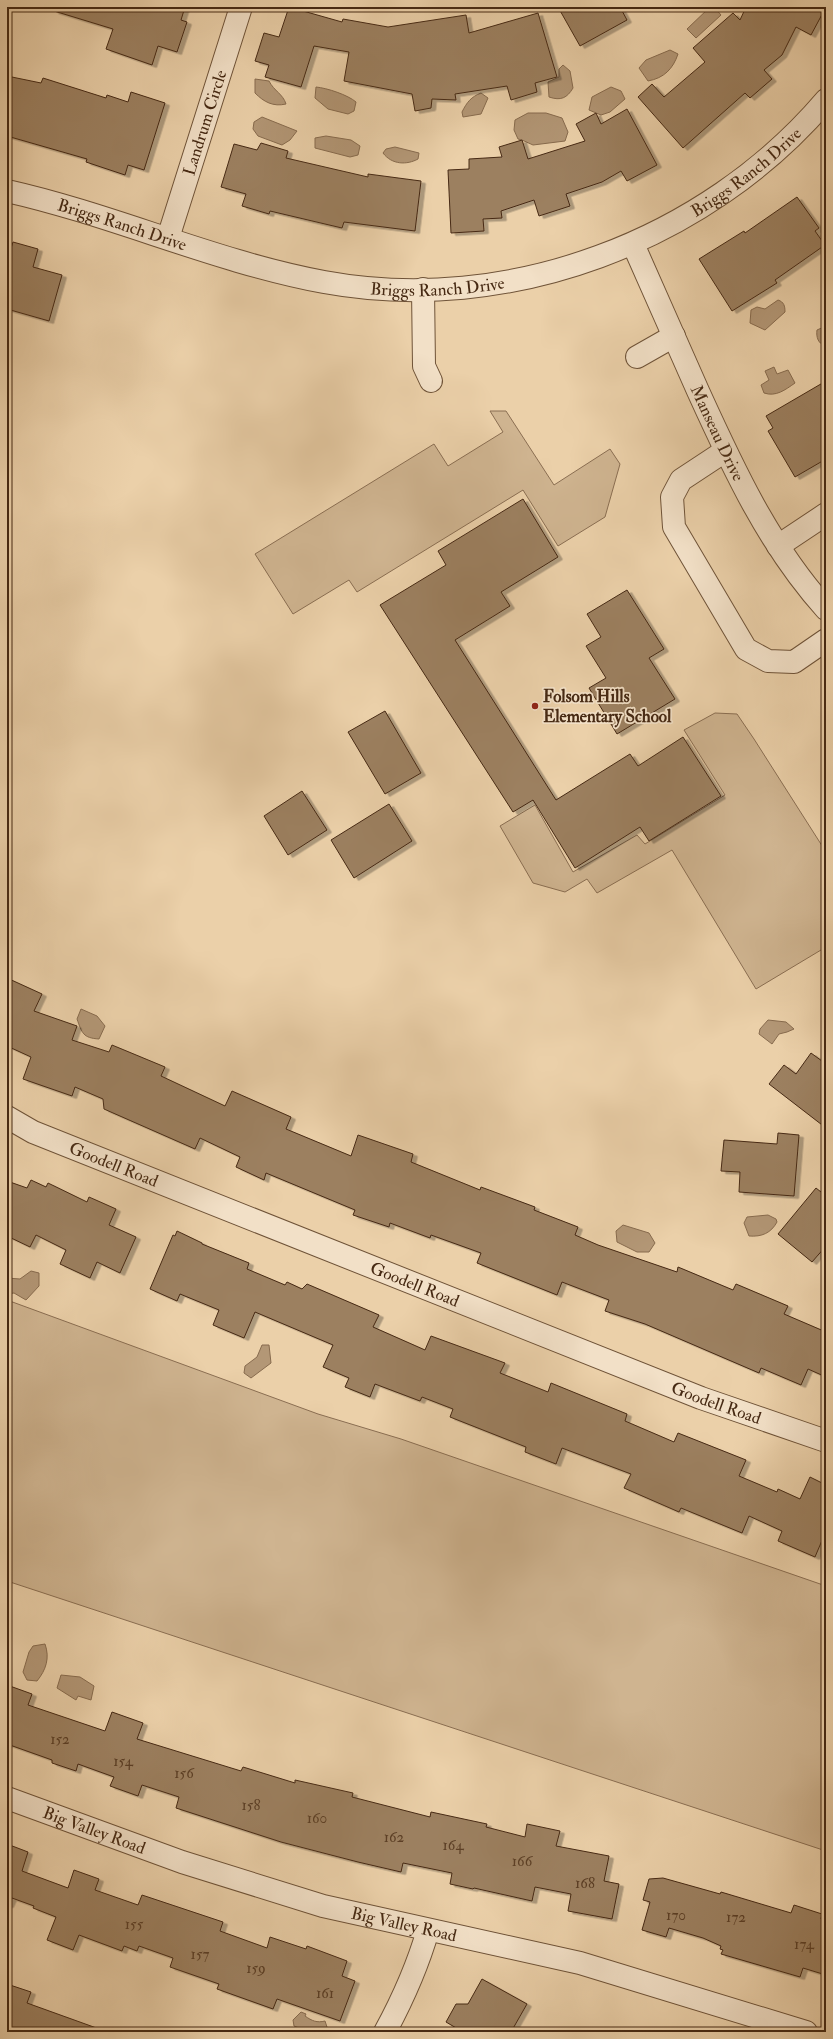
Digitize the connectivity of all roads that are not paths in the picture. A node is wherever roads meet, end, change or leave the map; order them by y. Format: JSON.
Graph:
{"nodes":[{"id":1,"x":240,"y":7,"type":"edge"},
{"id":2,"x":826,"y":100,"type":"edge"},
{"id":3,"x":7,"y":191,"type":"edge"},
{"id":4,"x":168,"y":238,"type":"junction"},
{"id":5,"x":633,"y":244,"type":"junction"},
{"id":6,"x":423,"y":289,"type":"junction"},
{"id":7,"x":674,"y":336,"type":"junction"},
{"id":8,"x":637,"y":357,"type":"dead end"},
{"id":9,"x":431,"y":381,"type":"dead end"},
{"id":10,"x":725,"y":451,"type":"junction"},
{"id":11,"x":826,"y":514,"type":"edge"},
{"id":12,"x":778,"y":546,"type":"junction"},
{"id":13,"x":826,"y":609,"type":"edge"},
{"id":14,"x":826,"y":640,"type":"edge"},
{"id":15,"x":7,"y":1117,"type":"edge"},
{"id":16,"x":826,"y":1441,"type":"edge"},
{"id":17,"x":7,"y":1798,"type":"edge"},
{"id":18,"x":428,"y":1930,"type":"junction"},
{"id":19,"x":385,"y":2032,"type":"edge"},
{"id":20,"x":806,"y":2032,"type":"edge"}],
"edges":[{"from":1,"to":4,"type":"street","name":"Landrum Circle"},
{"from":2,"to":5,"type":"street","name":"Briggs Ranch Drive"},
{"from":3,"to":4,"type":"street","name":"Briggs Ranch Drive"},
{"from":4,"to":6,"type":"street","name":"Briggs Ranch Drive"},
{"from":5,"to":6,"type":"street","name":"Briggs Ranch Drive"},
{"from":5,"to":7,"type":"street","name":"Manseau Drive"},
{"from":6,"to":9,"type":"street"},
{"from":7,"to":8,"type":"street"},
{"from":7,"to":10,"type":"street","name":"Manseau Drive"},
{"from":10,"to":12,"type":"street","name":"Manseau Drive"},
{"from":10,"to":14,"type":"street"},
{"from":11,"to":12,"type":"street"},
{"from":12,"to":13,"type":"street","name":"Manseau Drive"},
{"from":15,"to":16,"type":"street","name":"Goodell Road"},
{"from":17,"to":18,"type":"street","name":"Big Valley Road"},
{"from":18,"to":19,"type":"street"},
{"from":18,"to":20,"type":"street","name":"Big Valley Road"}]}
